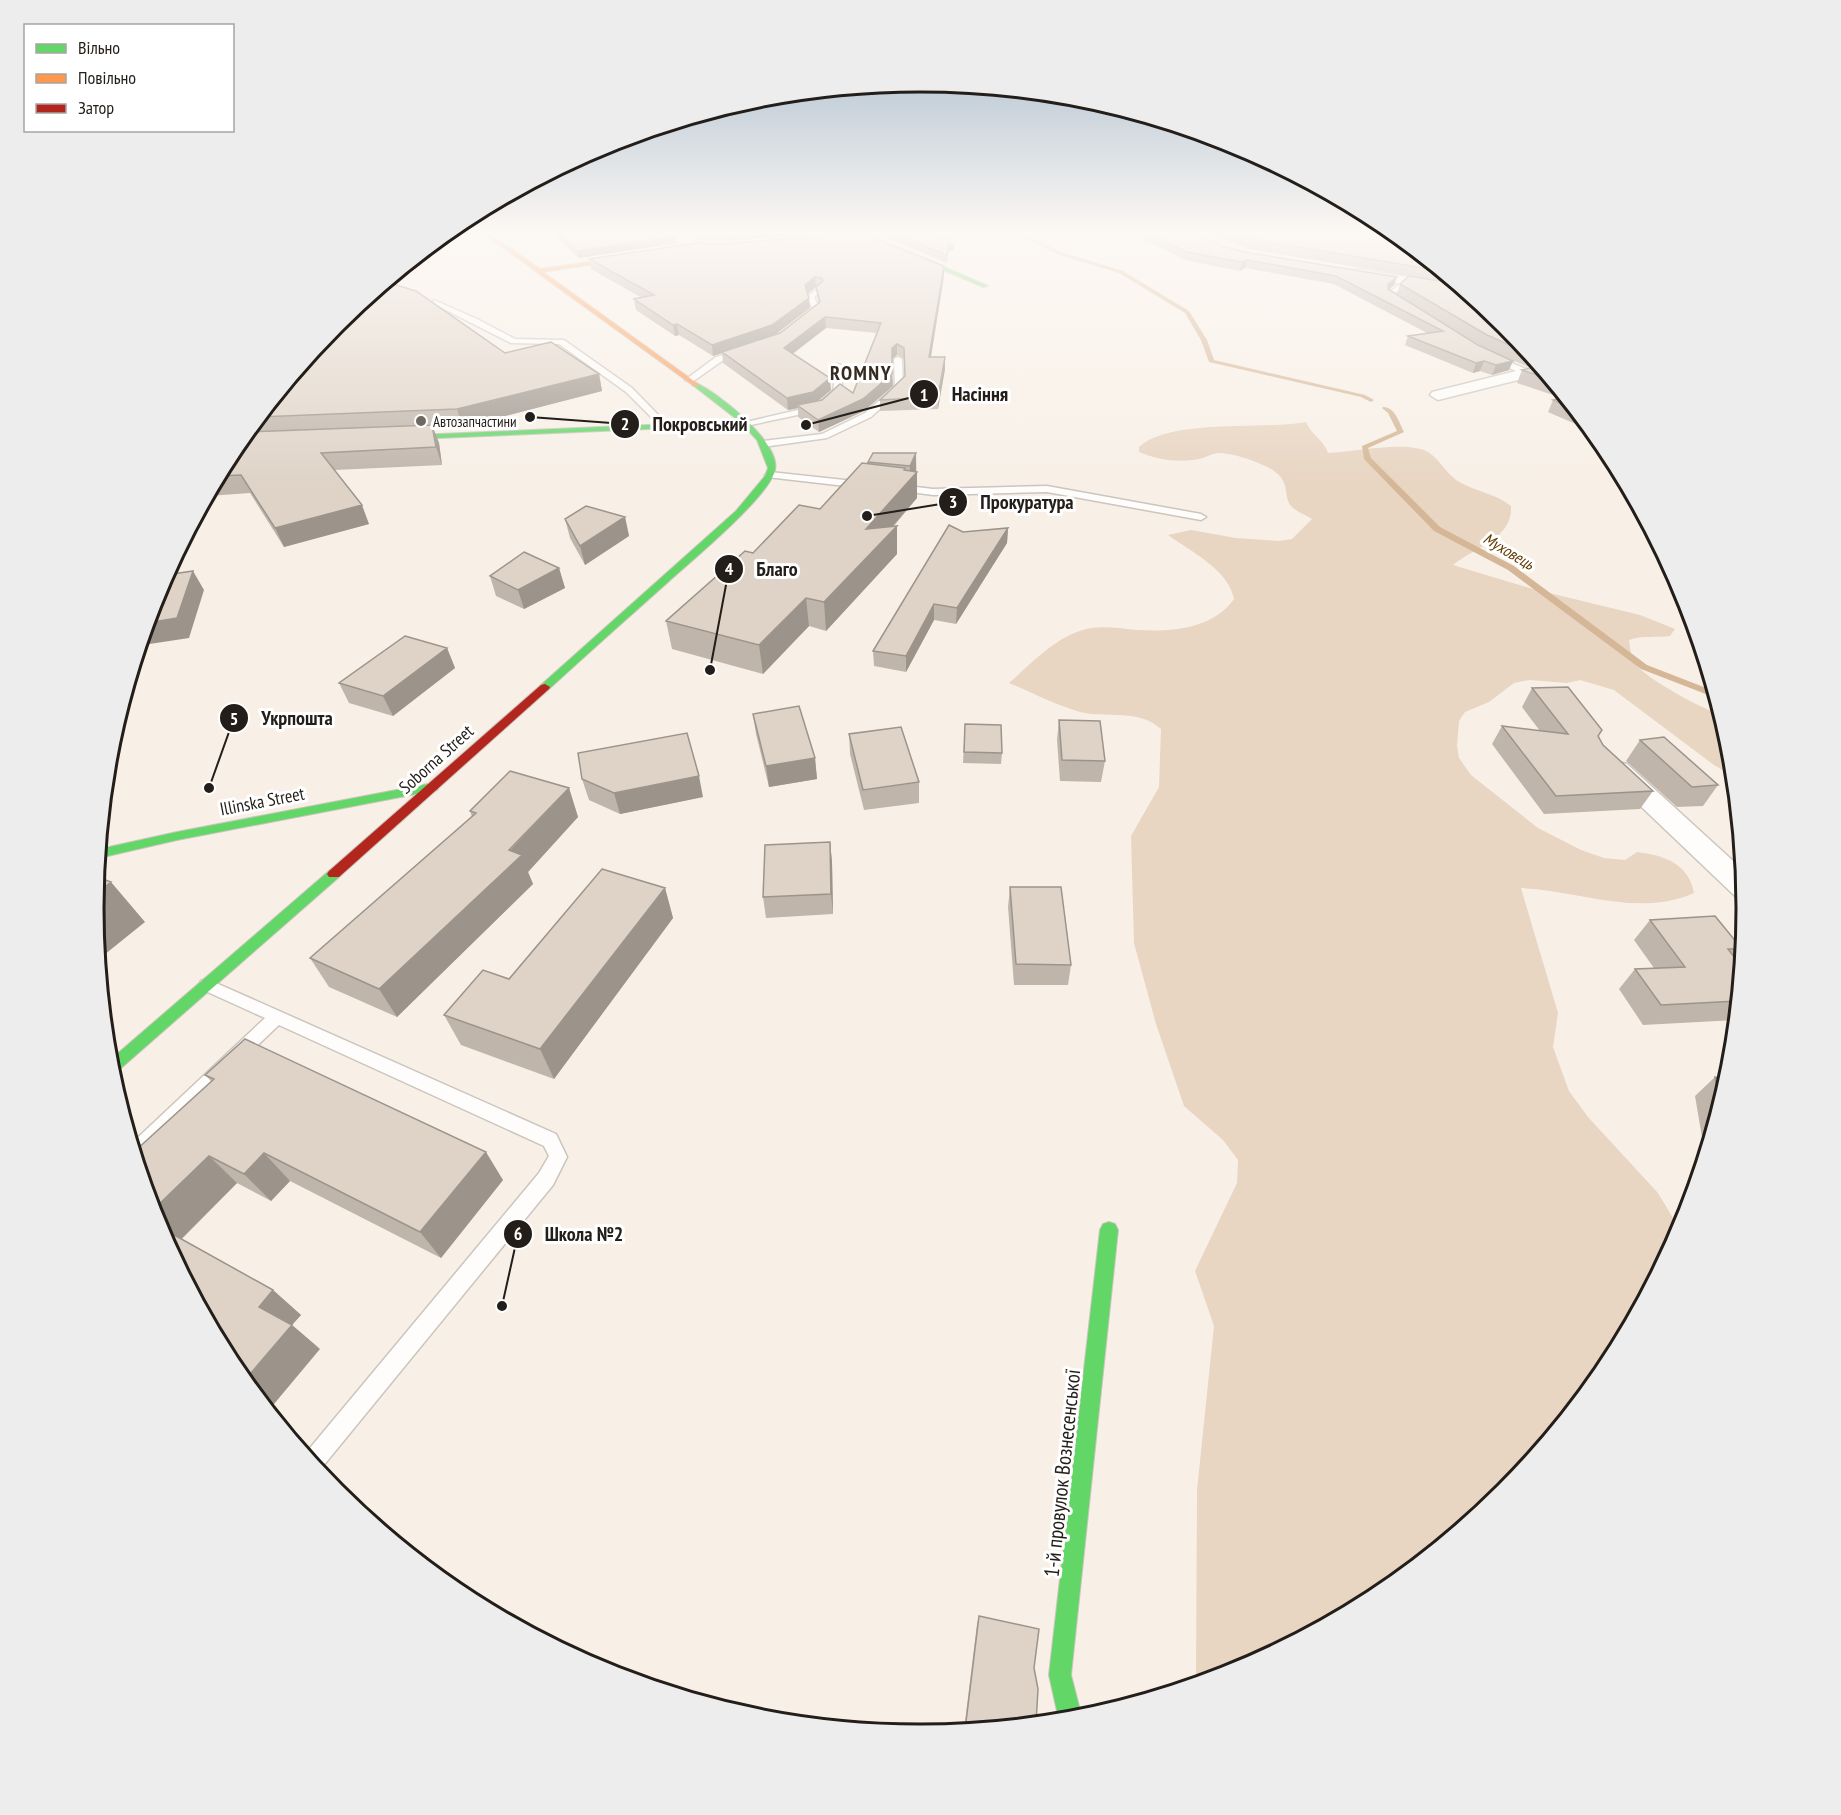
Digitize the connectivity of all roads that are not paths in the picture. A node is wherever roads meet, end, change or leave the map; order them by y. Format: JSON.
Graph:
{"nodes":[{"id":1,"x":465,"y":316,"type":"edge"},
{"id":2,"x":601,"y":316,"type":"edge"},
{"id":3,"x":809,"y":316,"type":"edge"},
{"id":4,"x":801,"y":322,"type":"edge"},
{"id":5,"x":748,"y":350,"type":"edge"},
{"id":6,"x":1489,"y":355,"type":"edge"},
{"id":7,"x":898,"y":358,"type":"edge"},
{"id":8,"x":840,"y":366,"type":"dead end"},
{"id":9,"x":1536,"y":371,"type":"edge"},
{"id":10,"x":689,"y":380,"type":"junction"},
{"id":11,"x":1438,"y":395,"type":"dead end"},
{"id":12,"x":746,"y":423,"type":"junction"},
{"id":13,"x":665,"y":426,"type":"junction"},
{"id":14,"x":379,"y":438,"type":"edge"},
{"id":15,"x":763,"y":444,"type":"junction"},
{"id":16,"x":771,"y":469,"type":"junction"},
{"id":17,"x":875,"y":486,"type":"edge"},
{"id":18,"x":887,"y":487,"type":"edge"},
{"id":19,"x":1201,"y":517,"type":"dead end"},
{"id":20,"x":1602,"y":756,"type":"edge"},
{"id":21,"x":433,"y":787,"type":"junction"},
{"id":22,"x":106,"y":852,"type":"edge"},
{"id":23,"x":1735,"y":880,"type":"edge"},
{"id":24,"x":207,"y":985,"type":"junction"},
{"id":25,"x":277,"y":1017,"type":"junction"},
{"id":26,"x":119,"y":1062,"type":"edge"},
{"id":27,"x":141,"y":1147,"type":"edge"},
{"id":28,"x":1109,"y":1230,"type":"dead end"},
{"id":29,"x":317,"y":1457,"type":"edge"},
{"id":30,"x":1068,"y":1710,"type":"edge"}],
"edges":[{"from":1,"to":13,"type":"lane"},
{"from":2,"to":10,"type":"main road"},
{"from":3,"to":4,"type":"lane"},
{"from":5,"to":10,"type":"lane"},
{"from":6,"to":9,"type":"lane"},
{"from":7,"to":15,"type":"lane"},
{"from":8,"to":12,"type":"lane"},
{"from":9,"to":11,"type":"street"},
{"from":10,"to":12,"type":"main road"},
{"from":12,"to":13,"type":"main road"},
{"from":12,"to":15,"type":"main road"},
{"from":13,"to":14,"type":"main road"},
{"from":15,"to":16,"type":"main road"},
{"from":16,"to":17,"type":"lane"},
{"from":16,"to":21,"type":"main road","name":"Soborna Street"},
{"from":18,"to":19,"type":"lane"},
{"from":20,"to":23,"type":"street"},
{"from":21,"to":22,"type":"main road","name":"Illinska Street"},
{"from":21,"to":24,"type":"main road","name":"Soborna Street"},
{"from":24,"to":25,"type":"lane"},
{"from":24,"to":26,"type":"main road","name":"Soborna Street"},
{"from":25,"to":27,"type":"lane"},
{"from":25,"to":29,"type":"lane"},
{"from":28,"to":30,"type":"main road","name":"1-й провулок Вознесенської"}]}
